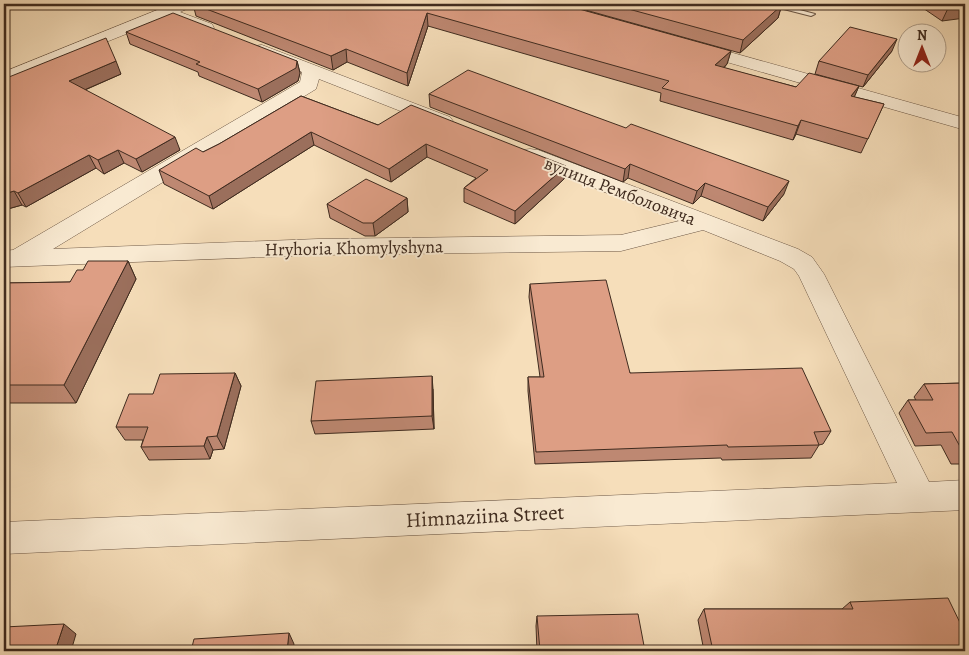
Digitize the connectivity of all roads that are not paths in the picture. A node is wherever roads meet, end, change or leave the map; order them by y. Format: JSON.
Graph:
{"nodes":[{"id":1,"x":768,"y":4,"type":"edge"},
{"id":2,"x":175,"y":8,"type":"edge"},
{"id":3,"x":811,"y":14,"type":"dead end"},
{"id":4,"x":682,"y":43,"type":"edge"},
{"id":5,"x":312,"y":69,"type":"junction"},
{"id":6,"x":4,"y":78,"type":"edge"},
{"id":7,"x":965,"y":124,"type":"edge"},
{"id":8,"x":460,"y":128,"type":"edge"},
{"id":9,"x":507,"y":146,"type":"edge"},
{"id":10,"x":702,"y":223,"type":"junction"},
{"id":11,"x":11,"y":259,"type":"edge"},
{"id":12,"x":965,"y":495,"type":"edge"},
{"id":13,"x":920,"y":497,"type":"junction"},
{"id":14,"x":4,"y":538,"type":"edge"}],
"edges":[{"from":1,"to":3,"type":"lane"},
{"from":2,"to":5,"type":"street"},
{"from":2,"to":6,"type":"street"},
{"from":4,"to":7,"type":"street"},
{"from":5,"to":8,"type":"street"},
{"from":5,"to":11,"type":"street"},
{"from":9,"to":10,"type":"street","name":"вулиця Ремболовича"},
{"from":10,"to":11,"type":"street","name":"Hryhoria Khomylyshyna"},
{"from":10,"to":13,"type":"street","name":"вулиця Ремболовича"},
{"from":12,"to":13,"type":"street","name":"Himnaziina Street"},
{"from":13,"to":14,"type":"street","name":"Himnaziina Street"}]}
